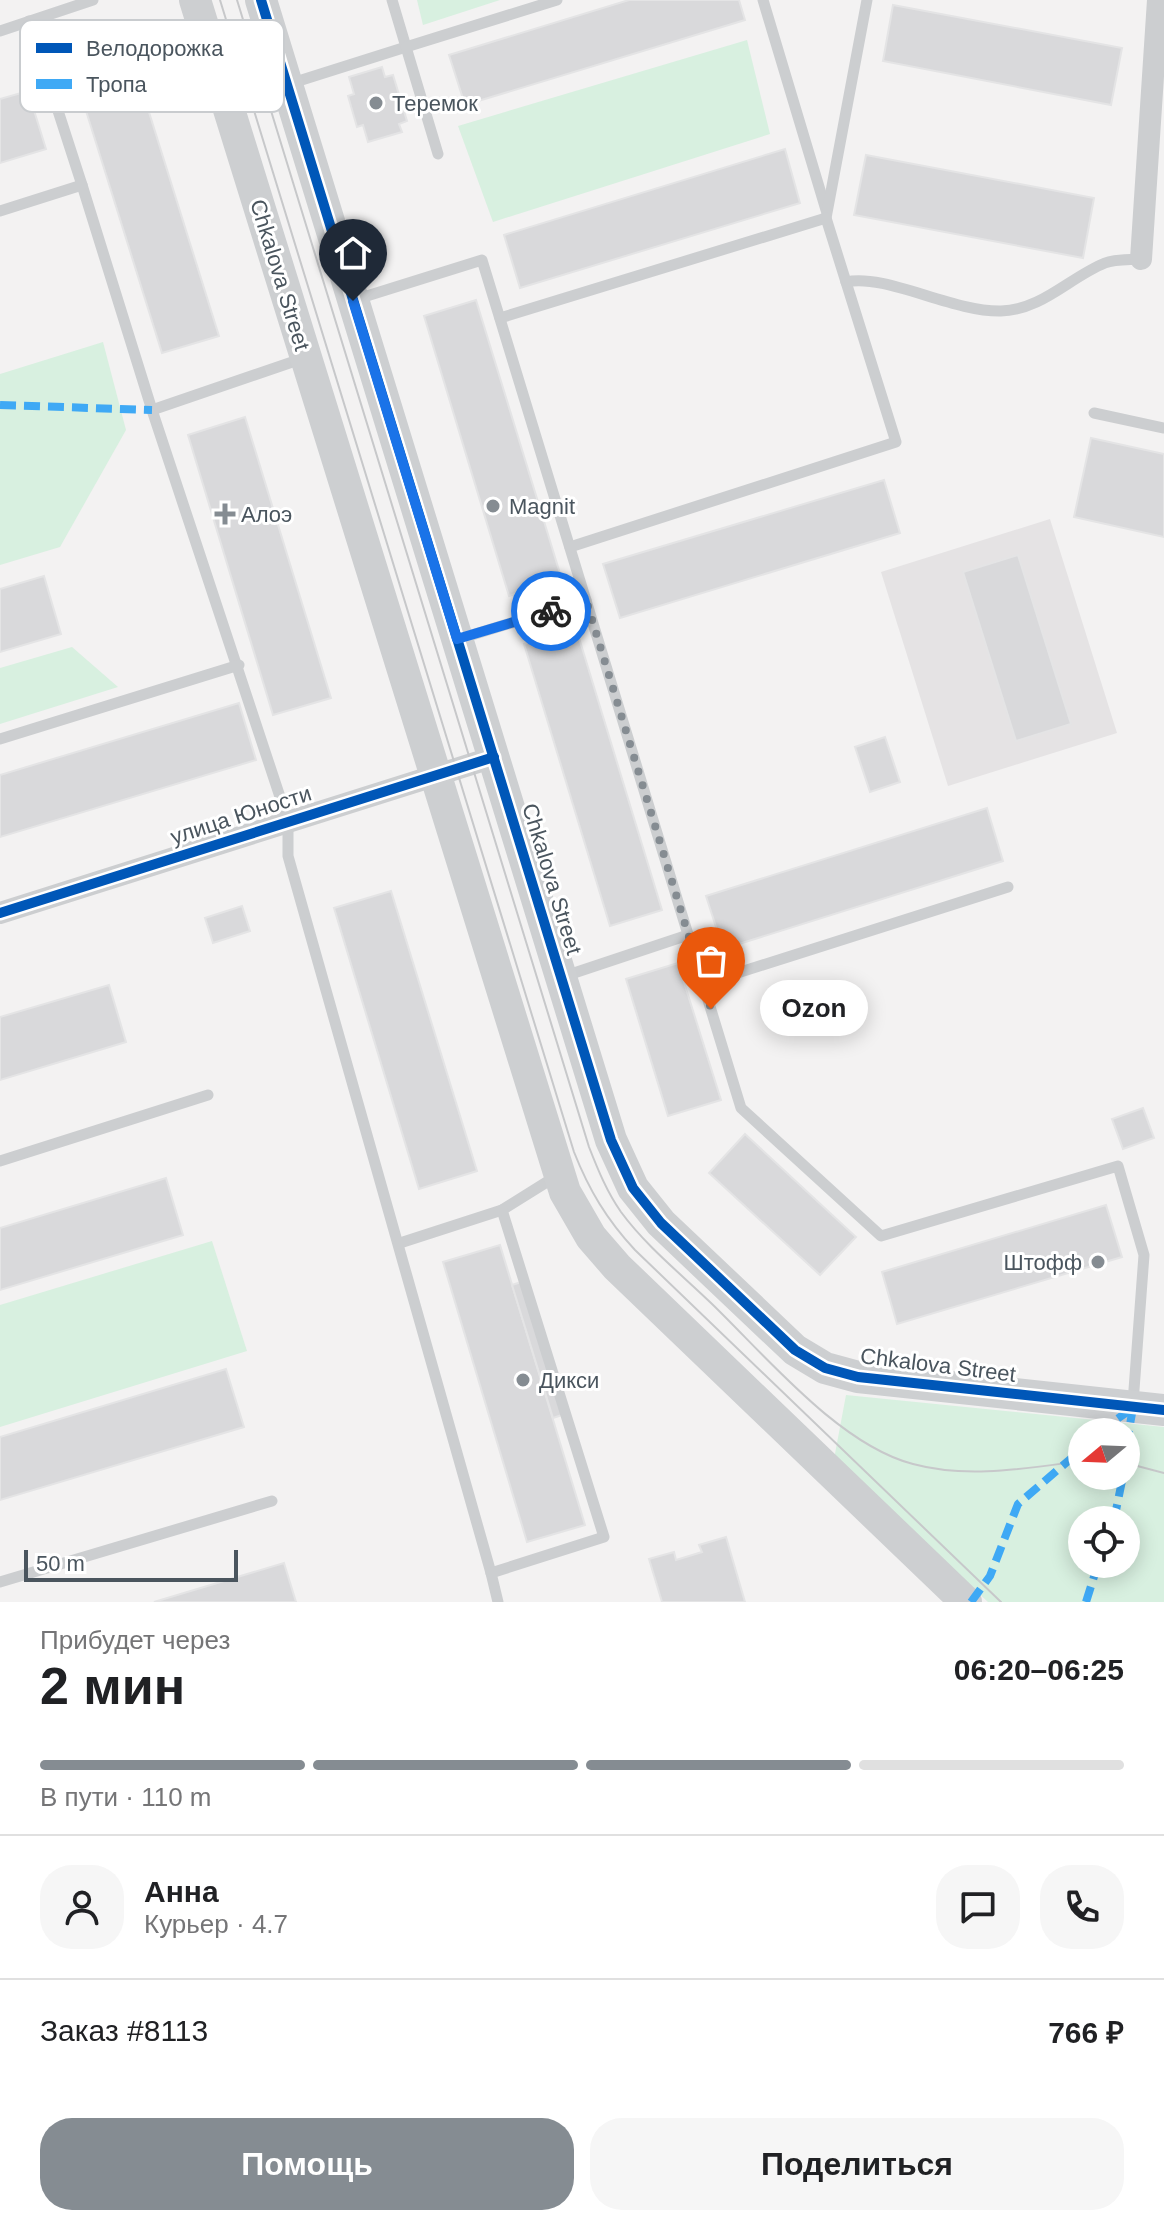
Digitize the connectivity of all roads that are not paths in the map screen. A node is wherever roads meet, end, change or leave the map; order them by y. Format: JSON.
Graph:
{"nodes":[{"id":1,"x":93,"y":0,"type":"edge"},
{"id":2,"x":195,"y":0,"type":"edge"},
{"id":3,"x":261,"y":0,"type":"edge"},
{"id":4,"x":392,"y":0,"type":"edge"},
{"id":5,"x":557,"y":0,"type":"edge"},
{"id":6,"x":763,"y":0,"type":"edge"},
{"id":7,"x":867,"y":0,"type":"edge"},
{"id":8,"x":1158,"y":0,"type":"edge"},
{"id":9,"x":32,"y":20,"type":"edge"},
{"id":10,"x":201,"y":20,"type":"edge"},
{"id":11,"x":267,"y":20,"type":"edge"},
{"id":12,"x":20,"y":24,"type":"edge"},
{"id":13,"x":0,"y":31,"type":"edge"},
{"id":14,"x":406,"y":47,"type":"junction"},
{"id":15,"x":284,"y":74,"type":"edge"},
{"id":16,"x":287,"y":84,"type":"junction"},
{"id":17,"x":58,"y":112,"type":"edge"},
{"id":18,"x":230,"y":112,"type":"edge"},
{"id":19,"x":1156,"y":145,"type":"edge"},
{"id":20,"x":438,"y":154,"type":"dead end"},
{"id":21,"x":82,"y":185,"type":"junction"},
{"id":22,"x":0,"y":211,"type":"edge"},
{"id":23,"x":826,"y":216,"type":"junction"},
{"id":24,"x":1141,"y":259,"type":"joint"},
{"id":25,"x":846,"y":282,"type":"junction"},
{"id":26,"x":353,"y":301,"type":"junction"},
{"id":27,"x":500,"y":318,"type":"junction"},
{"id":28,"x":306,"y":357,"type":"junction"},
{"id":29,"x":152,"y":410,"type":"junction"},
{"id":30,"x":1094,"y":413,"type":"dead end"},
{"id":31,"x":1164,"y":428,"type":"edge"},
{"id":32,"x":570,"y":547,"type":"junction"},
{"id":33,"x":586,"y":600,"type":"junction"},
{"id":34,"x":457,"y":639,"type":"junction"},
{"id":35,"x":239,"y":665,"type":"junction"},
{"id":36,"x":0,"y":739,"type":"edge"},
{"id":37,"x":494,"y":757,"type":"junction"},
{"id":38,"x":434,"y":775,"type":"junction"},
{"id":39,"x":288,"y":821,"type":"junction"},
{"id":40,"x":1008,"y":887,"type":"dead end"},
{"id":41,"x":0,"y":913,"type":"edge"},
{"id":42,"x":688,"y":935,"type":"junction"},
{"id":43,"x":561,"y":977,"type":"junction"},
{"id":44,"x":703,"y":984,"type":"junction"},
{"id":45,"x":208,"y":1095,"type":"dead end"},
{"id":46,"x":0,"y":1161,"type":"edge"},
{"id":47,"x":558,"y":1175,"type":"junction"},
{"id":48,"x":502,"y":1210,"type":"junction"},
{"id":49,"x":400,"y":1243,"type":"junction"},
{"id":50,"x":1148,"y":1409,"type":"edge"},
{"id":51,"x":272,"y":1501,"type":"dead end"},
{"id":52,"x":491,"y":1573,"type":"junction"},
{"id":53,"x":0,"y":1582,"type":"edge"},
{"id":54,"x":498,"y":1602,"type":"edge"},
{"id":55,"x":966,"y":1602,"type":"edge"}],
"edges":[{"from":1,"to":9,"type":"lane"},
{"from":2,"to":10,"type":"street","name":"Chkalova Street"},
{"from":3,"to":11,"type":"street","name":"Chkalova Street"},
{"from":4,"to":14,"type":"lane"},
{"from":5,"to":14,"type":"lane"},
{"from":6,"to":23,"type":"lane"},
{"from":7,"to":23,"type":"lane"},
{"from":8,"to":19,"type":"street"},
{"from":12,"to":13,"type":"lane"},
{"from":14,"to":16,"type":"lane"},
{"from":14,"to":20,"type":"lane"},
{"from":15,"to":16,"type":"street","name":"Chkalova Street"},
{"from":16,"to":26,"type":"street","name":"Chkalova Street"},
{"from":17,"to":21,"type":"lane"},
{"from":18,"to":28,"type":"street","name":"Chkalova Street"},
{"from":19,"to":24,"type":"street"},
{"from":21,"to":22,"type":"lane"},
{"from":21,"to":29,"type":"lane"},
{"from":23,"to":25,"type":"lane"},
{"from":23,"to":27,"type":"lane"},
{"from":24,"to":25,"type":"lane"},
{"from":25,"to":32,"type":"lane"},
{"from":26,"to":27,"type":"lane"},
{"from":26,"to":34,"type":"street","name":"Chkalova Street"},
{"from":27,"to":32,"type":"lane"},
{"from":28,"to":29,"type":"lane"},
{"from":28,"to":38,"type":"street","name":"Chkalova Street"},
{"from":29,"to":35,"type":"lane"},
{"from":30,"to":31,"type":"lane"},
{"from":32,"to":33,"type":"lane"},
{"from":33,"to":34,"type":"lane"},
{"from":33,"to":42,"type":"lane"},
{"from":34,"to":37,"type":"street","name":"Chkalova Street"},
{"from":35,"to":36,"type":"lane"},
{"from":35,"to":39,"type":"lane"},
{"from":37,"to":38,"type":"street","name":"улица Юности"},
{"from":37,"to":43,"type":"street","name":"Chkalova Street"},
{"from":38,"to":39,"type":"street","name":"улица Юности"},
{"from":38,"to":47,"type":"street","name":"Chkalova Street"},
{"from":39,"to":41,"type":"street","name":"улица Юности"},
{"from":39,"to":49,"type":"lane"},
{"from":40,"to":44,"type":"lane"},
{"from":42,"to":43,"type":"lane"},
{"from":42,"to":44,"type":"lane"},
{"from":43,"to":50,"type":"street","name":"Chkalova Street"},
{"from":44,"to":50,"type":"lane"},
{"from":45,"to":46,"type":"lane"},
{"from":47,"to":48,"type":"lane"},
{"from":47,"to":55,"type":"street","name":"Chkalova Street"},
{"from":48,"to":49,"type":"lane"},
{"from":48,"to":52,"type":"lane"},
{"from":49,"to":52,"type":"lane"},
{"from":51,"to":53,"type":"lane"},
{"from":52,"to":54,"type":"lane"}]}
